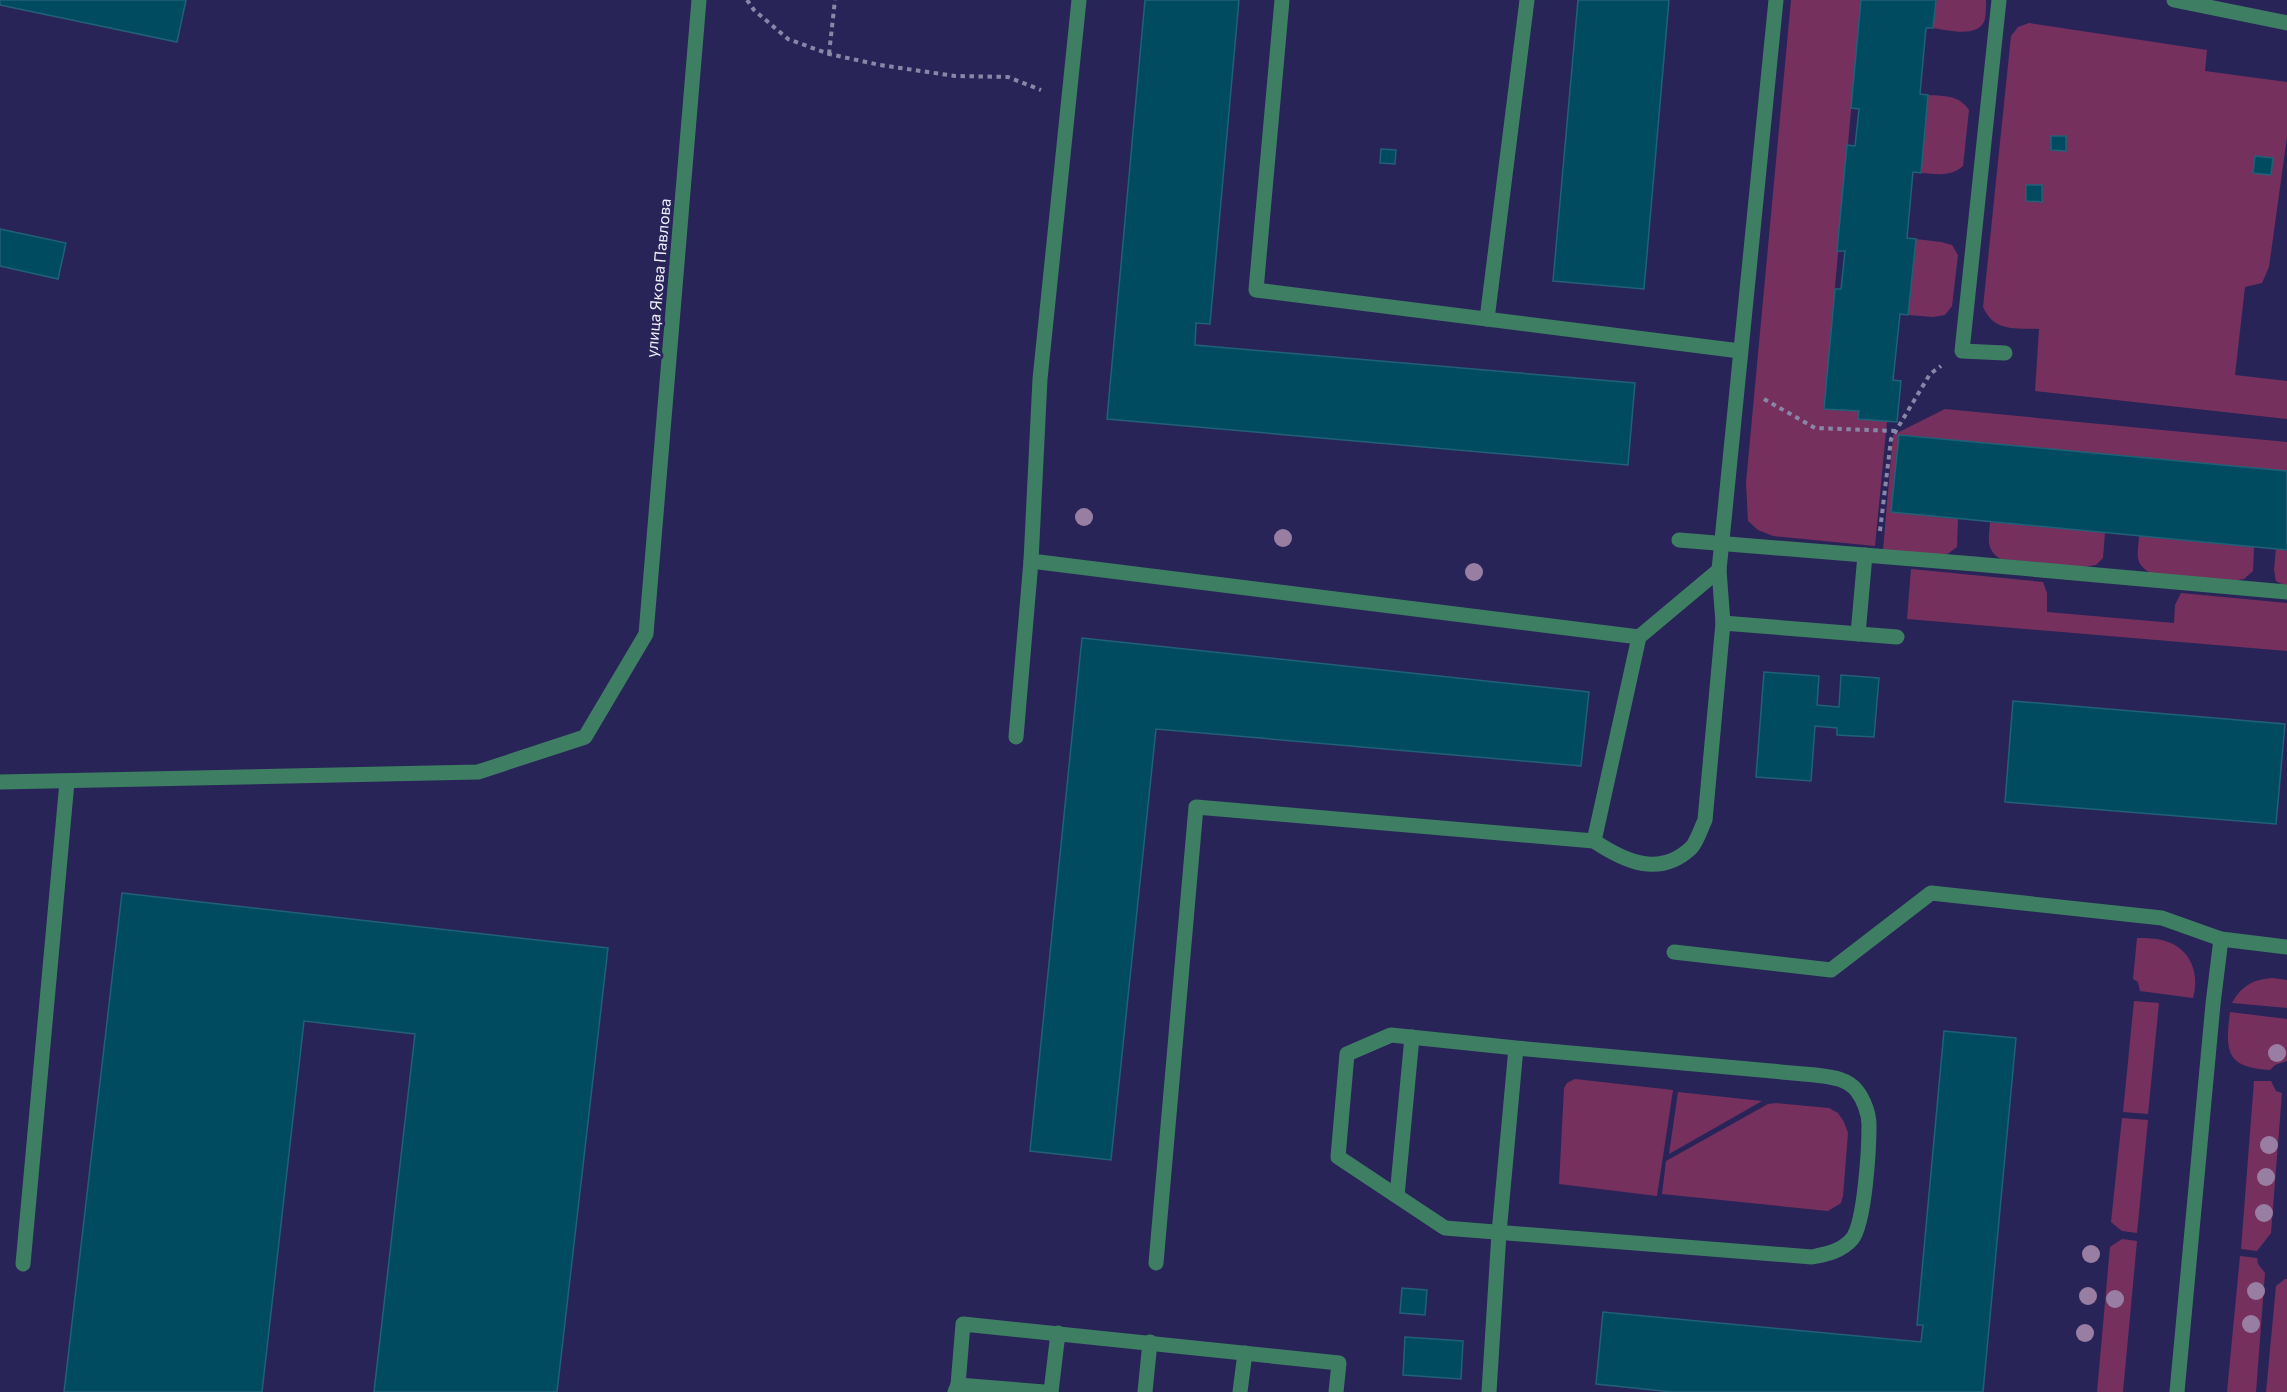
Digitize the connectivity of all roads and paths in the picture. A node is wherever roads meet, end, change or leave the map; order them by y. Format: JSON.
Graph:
{"nodes":[{"id":1,"x":699,"y":0,"type":"edge"},
{"id":2,"x":747,"y":0,"type":"edge"},
{"id":3,"x":835,"y":0,"type":"edge"},
{"id":4,"x":1079,"y":0,"type":"edge"},
{"id":5,"x":1282,"y":0,"type":"edge"},
{"id":6,"x":1527,"y":0,"type":"edge"},
{"id":7,"x":1776,"y":0,"type":"edge"},
{"id":8,"x":1999,"y":0,"type":"edge"},
{"id":9,"x":2174,"y":0,"type":"edge"},
{"id":10,"x":2287,"y":23,"type":"edge"},
{"id":11,"x":829,"y":54,"type":"junction"},
{"id":12,"x":1069,"y":100,"type":"junction"},
{"id":13,"x":1487,"y":319,"type":"junction"},
{"id":14,"x":1740,"y":351,"type":"junction"},
{"id":15,"x":1962,"y":351,"type":"junction"},
{"id":16,"x":2005,"y":353,"type":"dead end"},
{"id":17,"x":1763,"y":399,"type":"dead end"},
{"id":18,"x":1895,"y":431,"type":"junction"},
{"id":19,"x":1679,"y":540,"type":"dead end"},
{"id":20,"x":1722,"y":543,"type":"junction"},
{"id":21,"x":1871,"y":555,"type":"junction"},
{"id":22,"x":1031,"y":561,"type":"junction"},
{"id":23,"x":1719,"y":570,"type":"junction"},
{"id":24,"x":2287,"y":592,"type":"edge"},
{"id":25,"x":1723,"y":623,"type":"junction"},
{"id":26,"x":1858,"y":634,"type":"junction"},
{"id":27,"x":1639,"y":637,"type":"junction"},
{"id":28,"x":1897,"y":637,"type":"dead end"},
{"id":29,"x":1016,"y":737,"type":"dead end"},
{"id":30,"x":0,"y":782,"type":"edge"},
{"id":31,"x":67,"y":782,"type":"junction"},
{"id":32,"x":1594,"y":841,"type":"junction"},
{"id":33,"x":2222,"y":939,"type":"junction"},
{"id":34,"x":2287,"y":947,"type":"edge"},
{"id":35,"x":1674,"y":952,"type":"dead end"},
{"id":36,"x":1412,"y":1037,"type":"junction"},
{"id":37,"x":1516,"y":1048,"type":"junction"},
{"id":38,"x":1397,"y":1196,"type":"junction"},
{"id":39,"x":1499,"y":1233,"type":"junction"},
{"id":40,"x":1156,"y":1263,"type":"dead end"},
{"id":41,"x":23,"y":1264,"type":"dead end"},
{"id":42,"x":1058,"y":1333,"type":"junction"},
{"id":43,"x":1150,"y":1342,"type":"junction"},
{"id":44,"x":1245,"y":1353,"type":"junction"},
{"id":45,"x":957,"y":1389,"type":"edge"},
{"id":46,"x":1044,"y":1392,"type":"edge"},
{"id":47,"x":1051,"y":1392,"type":"edge"},
{"id":48,"x":1145,"y":1392,"type":"edge"},
{"id":49,"x":1240,"y":1392,"type":"edge"},
{"id":50,"x":1336,"y":1392,"type":"edge"},
{"id":51,"x":1489,"y":1392,"type":"edge"},
{"id":52,"x":2177,"y":1392,"type":"edge"}],
"edges":[{"from":1,"to":31,"type":"lane","name":"улица Якова Павлова"},
{"from":2,"to":11,"type":"path"},
{"from":3,"to":11,"type":"path"},
{"from":4,"to":12,"type":"lane"},
{"from":5,"to":13,"type":"lane"},
{"from":6,"to":13,"type":"lane"},
{"from":7,"to":14,"type":"lane"},
{"from":8,"to":15,"type":"lane"},
{"from":9,"to":10,"type":"lane"},
{"from":11,"to":12,"type":"path"},
{"from":12,"to":22,"type":"lane"},
{"from":13,"to":14,"type":"lane"},
{"from":14,"to":20,"type":"lane"},
{"from":15,"to":16,"type":"lane"},
{"from":15,"to":18,"type":"path"},
{"from":17,"to":18,"type":"path"},
{"from":18,"to":21,"type":"path"},
{"from":19,"to":20,"type":"lane"},
{"from":20,"to":21,"type":"lane"},
{"from":20,"to":23,"type":"lane"},
{"from":21,"to":24,"type":"lane"},
{"from":21,"to":26,"type":"lane"},
{"from":22,"to":27,"type":"lane"},
{"from":22,"to":29,"type":"lane"},
{"from":23,"to":25,"type":"lane"},
{"from":23,"to":27,"type":"lane"},
{"from":25,"to":26,"type":"lane"},
{"from":25,"to":32,"type":"lane"},
{"from":26,"to":28,"type":"lane"},
{"from":27,"to":32,"type":"lane"},
{"from":30,"to":31,"type":"lane","name":"улица Якова Павлова"},
{"from":31,"to":41,"type":"lane"},
{"from":32,"to":40,"type":"lane"},
{"from":33,"to":34,"type":"lane"},
{"from":33,"to":35,"type":"lane"},
{"from":33,"to":52,"type":"lane"},
{"from":36,"to":37,"type":"lane"},
{"from":36,"to":38,"type":"lane"},
{"from":36,"to":38,"type":"lane"},
{"from":37,"to":39,"type":"lane"},
{"from":37,"to":39,"type":"lane"},
{"from":38,"to":39,"type":"lane"},
{"from":39,"to":51,"type":"lane"},
{"from":42,"to":43,"type":"lane"},
{"from":42,"to":45,"type":"lane"},
{"from":42,"to":47,"type":"lane"},
{"from":43,"to":44,"type":"lane"},
{"from":43,"to":48,"type":"lane"},
{"from":44,"to":49,"type":"lane"},
{"from":44,"to":50,"type":"lane"},
{"from":45,"to":46,"type":"lane"}]}
